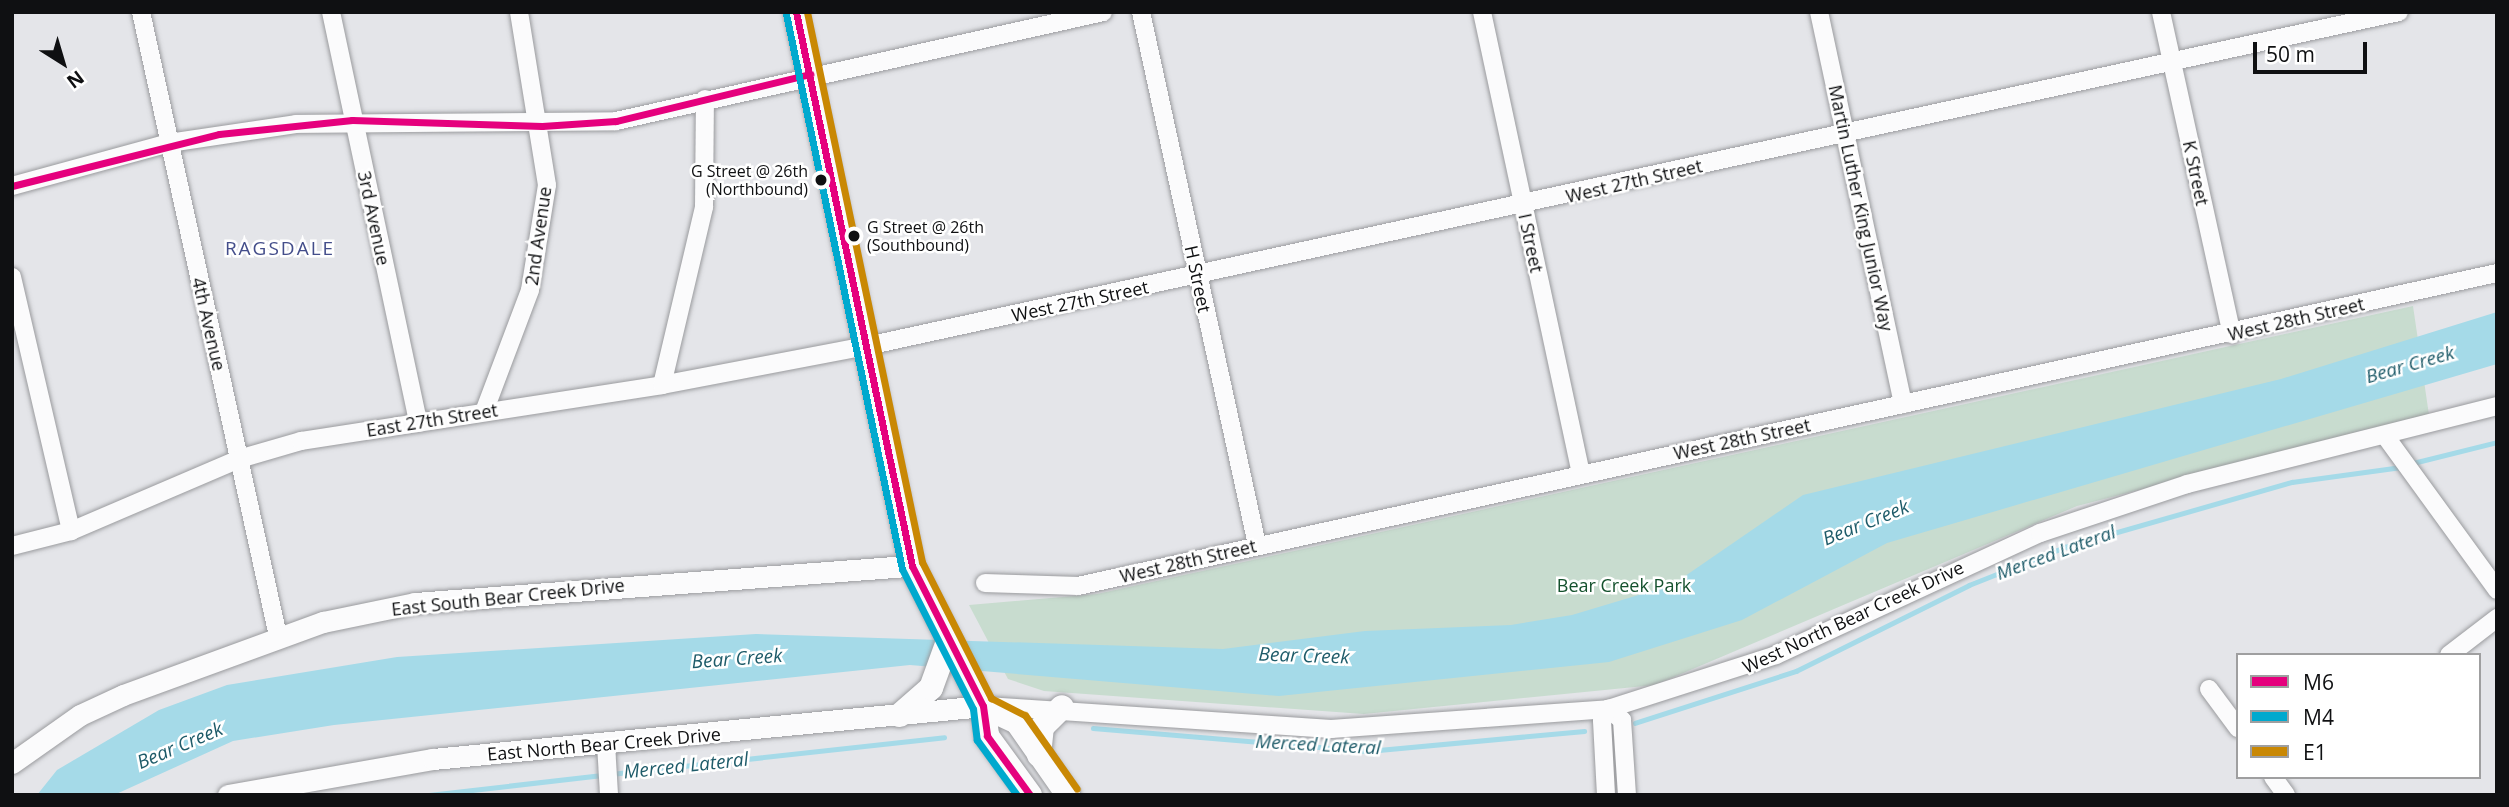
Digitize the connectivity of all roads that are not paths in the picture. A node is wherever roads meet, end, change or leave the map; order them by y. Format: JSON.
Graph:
{"nodes":[{"id":1,"x":141,"y":12,"type":"edge"},
{"id":2,"x":331,"y":12,"type":"edge"},
{"id":3,"x":519,"y":12,"type":"edge"},
{"id":4,"x":796,"y":12,"type":"edge"},
{"id":5,"x":1103,"y":12,"type":"edge"},
{"id":6,"x":1141,"y":12,"type":"edge"},
{"id":7,"x":1482,"y":12,"type":"edge"},
{"id":8,"x":1819,"y":12,"type":"edge"},
{"id":9,"x":2161,"y":12,"type":"edge"},
{"id":10,"x":2399,"y":12,"type":"edge"},
{"id":11,"x":2171,"y":61,"type":"junction"},
{"id":12,"x":810,"y":74,"type":"junction"},
{"id":13,"x":705,"y":99,"type":"junction"},
{"id":14,"x":352,"y":120,"type":"junction"},
{"id":15,"x":542,"y":126,"type":"junction"},
{"id":16,"x":1844,"y":132,"type":"junction"},
{"id":17,"x":169,"y":143,"type":"junction"},
{"id":18,"x":12,"y":186,"type":"edge"},
{"id":19,"x":1524,"y":206,"type":"junction"},
{"id":20,"x":2497,"y":273,"type":"edge"},
{"id":21,"x":1198,"y":277,"type":"junction"},
{"id":22,"x":12,"y":278,"type":"edge"},
{"id":23,"x":2232,"y":334,"type":"junction"},
{"id":24,"x":867,"y":346,"type":"junction"},
{"id":25,"x":662,"y":386,"type":"junction"},
{"id":26,"x":1903,"y":404,"type":"junction"},
{"id":27,"x":2497,"y":406,"type":"edge"},
{"id":28,"x":484,"y":412,"type":"junction"},
{"id":29,"x":418,"y":422,"type":"junction"},
{"id":30,"x":2389,"y":442,"type":"junction"},
{"id":31,"x":239,"y":459,"type":"junction"},
{"id":32,"x":1581,"y":474,"type":"junction"},
{"id":33,"x":71,"y":531,"type":"junction"},
{"id":34,"x":1257,"y":545,"type":"junction"},
{"id":35,"x":12,"y":546,"type":"edge"},
{"id":36,"x":912,"y":566,"type":"junction"},
{"id":37,"x":985,"y":583,"type":"dead end"},
{"id":38,"x":2497,"y":590,"type":"edge"},
{"id":39,"x":2497,"y":618,"type":"edge"},
{"id":40,"x":278,"y":636,"type":"junction"},
{"id":41,"x":947,"y":644,"type":"junction"},
{"id":42,"x":2452,"y":653,"type":"edge"},
{"id":43,"x":2209,"y":689,"type":"dead end"},
{"id":44,"x":976,"y":697,"type":"junction"},
{"id":45,"x":1062,"y":707,"type":"junction"},
{"id":46,"x":1608,"y":709,"type":"junction"},
{"id":47,"x":900,"y":716,"type":"junction"},
{"id":48,"x":2236,"y":726,"type":"edge"},
{"id":49,"x":1624,"y":750,"type":"junction"},
{"id":50,"x":606,"y":752,"type":"junction"},
{"id":51,"x":1604,"y":752,"type":"junction"},
{"id":52,"x":1039,"y":755,"type":"junction"},
{"id":53,"x":12,"y":763,"type":"edge"},
{"id":54,"x":608,"y":788,"type":"edge"},
{"id":55,"x":1617,"y":794,"type":"edge"},
{"id":56,"x":228,"y":795,"type":"edge"},
{"id":57,"x":1030,"y":795,"type":"edge"},
{"id":58,"x":1068,"y":795,"type":"edge"}],
"edges":[{"from":1,"to":17,"type":"street","name":"4th Avenue"},
{"from":2,"to":14,"type":"street","name":"3rd Avenue"},
{"from":3,"to":15,"type":"street","name":"2nd Avenue"},
{"from":4,"to":12,"type":"main road"},
{"from":5,"to":12,"type":"street"},
{"from":6,"to":21,"type":"street","name":"H Street"},
{"from":7,"to":19,"type":"street","name":"I Street"},
{"from":8,"to":16,"type":"street","name":"Martin Luther King Junior Way"},
{"from":9,"to":11,"type":"street","name":"K Street"},
{"from":10,"to":11,"type":"street","name":"West 27th Street"},
{"from":11,"to":16,"type":"street","name":"West 27th Street"},
{"from":11,"to":23,"type":"street","name":"K Street"},
{"from":12,"to":13,"type":"street"},
{"from":12,"to":24,"type":"main road"},
{"from":13,"to":15,"type":"street"},
{"from":13,"to":25,"type":"street"},
{"from":14,"to":15,"type":"street"},
{"from":14,"to":17,"type":"street"},
{"from":14,"to":29,"type":"street","name":"3rd Avenue"},
{"from":15,"to":28,"type":"street","name":"2nd Avenue"},
{"from":16,"to":19,"type":"street","name":"West 27th Street"},
{"from":16,"to":26,"type":"street","name":"Martin Luther King Junior Way"},
{"from":17,"to":18,"type":"street"},
{"from":17,"to":31,"type":"street","name":"4th Avenue"},
{"from":19,"to":21,"type":"street","name":"West 27th Street"},
{"from":19,"to":32,"type":"street","name":"I Street"},
{"from":20,"to":23,"type":"street","name":"West 28th Street"},
{"from":21,"to":24,"type":"street","name":"West 27th Street"},
{"from":21,"to":34,"type":"street","name":"H Street"},
{"from":22,"to":33,"type":"street"},
{"from":23,"to":26,"type":"street","name":"West 28th Street"},
{"from":24,"to":25,"type":"street","name":"East 27th Street"},
{"from":24,"to":36,"type":"main road"},
{"from":25,"to":28,"type":"street","name":"East 27th Street"},
{"from":26,"to":32,"type":"street","name":"West 28th Street"},
{"from":27,"to":30,"type":"street","name":"West North Bear Creek Drive"},
{"from":28,"to":29,"type":"street","name":"East 27th Street"},
{"from":29,"to":31,"type":"street","name":"East 27th Street"},
{"from":30,"to":38,"type":"street"},
{"from":30,"to":46,"type":"street","name":"West North Bear Creek Drive"},
{"from":31,"to":33,"type":"street","name":"East 27th Street"},
{"from":31,"to":40,"type":"street","name":"4th Avenue"},
{"from":32,"to":34,"type":"street","name":"West 28th Street"},
{"from":33,"to":35,"type":"street","name":"East 27th Street"},
{"from":34,"to":37,"type":"street","name":"West 28th Street"},
{"from":36,"to":40,"type":"street","name":"East South Bear Creek Drive"},
{"from":36,"to":41,"type":"main road"},
{"from":39,"to":42,"type":"street"},
{"from":40,"to":53,"type":"street","name":"East South Bear Creek Drive"},
{"from":41,"to":44,"type":"main road"},
{"from":41,"to":47,"type":"main road"},
{"from":43,"to":48,"type":"street"},
{"from":44,"to":45,"type":"street","name":"West North Bear Creek Drive"},
{"from":44,"to":47,"type":"street","name":"East North Bear Creek Drive"},
{"from":44,"to":52,"type":"main road"},
{"from":44,"to":57,"type":"main road"},
{"from":45,"to":46,"type":"street","name":"West North Bear Creek Drive"},
{"from":45,"to":52,"type":"main road"},
{"from":46,"to":49,"type":"street"},
{"from":46,"to":51,"type":"street"},
{"from":47,"to":50,"type":"street","name":"East North Bear Creek Drive"},
{"from":49,"to":51,"type":"street"},
{"from":49,"to":55,"type":"street"},
{"from":50,"to":54,"type":"street"},
{"from":50,"to":56,"type":"street","name":"East North Bear Creek Drive"},
{"from":51,"to":55,"type":"street"},
{"from":52,"to":58,"type":"main road"}]}
